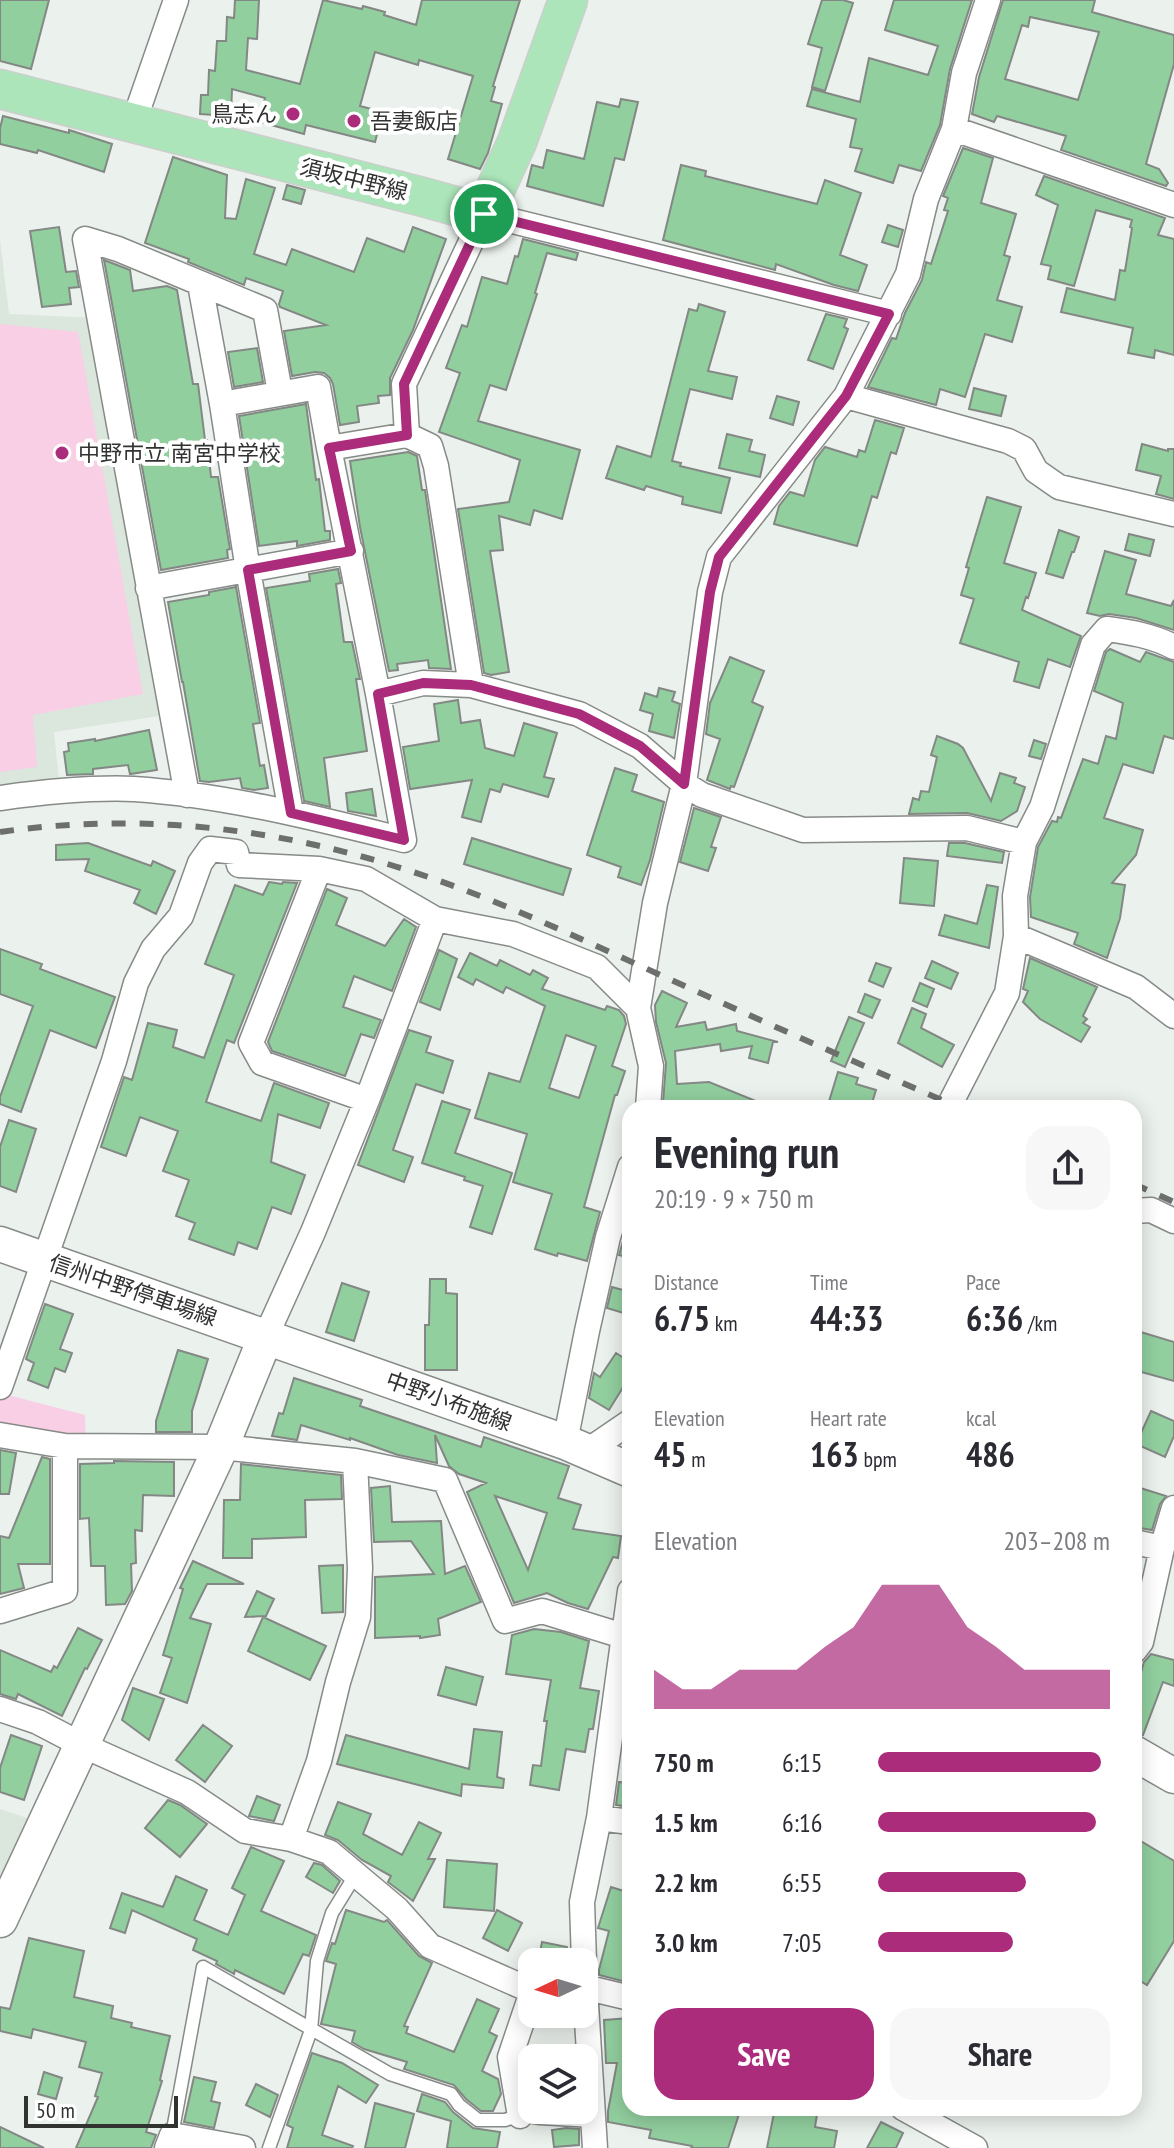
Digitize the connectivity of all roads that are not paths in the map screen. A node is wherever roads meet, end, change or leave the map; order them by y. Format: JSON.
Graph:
{"nodes":[{"id":1,"x":176,"y":0,"type":"edge"},
{"id":2,"x":568,"y":0,"type":"edge"},
{"id":3,"x":988,"y":0,"type":"edge"},
{"id":4,"x":0,"y":89,"type":"edge"},
{"id":5,"x":133,"y":124,"type":"junction"},
{"id":6,"x":954,"y":129,"type":"junction"},
{"id":7,"x":1174,"y":205,"type":"edge"},
{"id":8,"x":484,"y":214,"type":"junction"},
{"id":9,"x":200,"y":284,"type":"junction"},
{"id":10,"x":889,"y":314,"type":"junction"},
{"id":11,"x":280,"y":392,"type":"junction"},
{"id":12,"x":846,"y":396,"type":"junction"},
{"id":13,"x":222,"y":404,"type":"junction"},
{"id":14,"x":407,"y":435,"type":"junction"},
{"id":15,"x":329,"y":448,"type":"junction"},
{"id":16,"x":1174,"y":514,"type":"edge"},
{"id":17,"x":351,"y":551,"type":"junction"},
{"id":18,"x":248,"y":570,"type":"junction"},
{"id":19,"x":148,"y":588,"type":"junction"},
{"id":20,"x":1174,"y":647,"type":"edge"},
{"id":21,"x":471,"y":685,"type":"junction"},
{"id":22,"x":378,"y":694,"type":"junction"},
{"id":23,"x":684,"y":784,"type":"junction"},
{"id":24,"x":187,"y":795,"type":"junction"},
{"id":25,"x":0,"y":798,"type":"edge"},
{"id":26,"x":291,"y":813,"type":"junction"},
{"id":27,"x":1024,"y":842,"type":"junction"},
{"id":28,"x":319,"y":869,"type":"junction"},
{"id":29,"x":435,"y":919,"type":"junction"},
{"id":30,"x":1016,"y":936,"type":"junction"},
{"id":31,"x":638,"y":1008,"type":"junction"},
{"id":32,"x":1174,"y":1016,"type":"edge"},
{"id":33,"x":367,"y":1100,"type":"junction"},
{"id":34,"x":649,"y":1100,"type":"edge"},
{"id":35,"x":952,"y":1100,"type":"edge"},
{"id":36,"x":622,"y":1192,"type":"edge"},
{"id":37,"x":1142,"y":1211,"type":"edge"},
{"id":38,"x":1174,"y":1221,"type":"edge"},
{"id":39,"x":0,"y":1244,"type":"edge"},
{"id":40,"x":43,"y":1259,"type":"junction"},
{"id":41,"x":266,"y":1336,"type":"junction"},
{"id":42,"x":0,"y":1387,"type":"edge"},
{"id":43,"x":622,"y":1426,"type":"edge"},
{"id":44,"x":0,"y":1435,"type":"edge"},
{"id":45,"x":65,"y":1446,"type":"junction"},
{"id":46,"x":221,"y":1447,"type":"junction"},
{"id":47,"x":576,"y":1447,"type":"junction"},
{"id":48,"x":355,"y":1461,"type":"junction"},
{"id":49,"x":622,"y":1467,"type":"edge"},
{"id":50,"x":1174,"y":1508,"type":"edge"},
{"id":51,"x":1142,"y":1544,"type":"edge"},
{"id":52,"x":1162,"y":1548,"type":"junction"},
{"id":53,"x":0,"y":1611,"type":"edge"},
{"id":54,"x":622,"y":1636,"type":"edge"},
{"id":55,"x":1142,"y":1638,"type":"edge"},
{"id":56,"x":622,"y":1644,"type":"edge"},
{"id":57,"x":0,"y":1709,"type":"edge"},
{"id":58,"x":82,"y":1745,"type":"junction"},
{"id":59,"x":1142,"y":1758,"type":"edge"},
{"id":60,"x":1174,"y":1776,"type":"edge"},
{"id":61,"x":599,"y":1818,"type":"junction"},
{"id":62,"x":622,"y":1821,"type":"edge"},
{"id":63,"x":291,"y":1839,"type":"junction"},
{"id":64,"x":356,"y":1874,"type":"junction"},
{"id":65,"x":0,"y":1920,"type":"edge"},
{"id":66,"x":584,"y":1948,"type":"edge"},
{"id":67,"x":518,"y":1986,"type":"edge"},
{"id":68,"x":598,"y":1990,"type":"edge"},
{"id":69,"x":622,"y":1996,"type":"edge"},
{"id":70,"x":520,"y":2028,"type":"edge"},
{"id":71,"x":311,"y":2030,"type":"junction"},
{"id":72,"x":518,"y":2104,"type":"edge"},
{"id":73,"x":917,"y":2116,"type":"edge"},
{"id":74,"x":518,"y":2117,"type":"edge"},
{"id":75,"x":593,"y":2124,"type":"edge"},
{"id":76,"x":169,"y":2142,"type":"edge"},
{"id":77,"x":243,"y":2148,"type":"edge"},
{"id":78,"x":269,"y":2148,"type":"edge"},
{"id":79,"x":595,"y":2148,"type":"edge"},
{"id":80,"x":975,"y":2148,"type":"edge"}],
"edges":[{"from":1,"to":5,"type":"street"},
{"from":2,"to":8,"type":"main road"},
{"from":3,"to":6,"type":"street"},
{"from":4,"to":5,"type":"main road","name":"須坂中野線"},
{"from":5,"to":8,"type":"main road","name":"須坂中野線"},
{"from":6,"to":7,"type":"street"},
{"from":6,"to":10,"type":"street"},
{"from":8,"to":10,"type":"street"},
{"from":8,"to":14,"type":"street"},
{"from":9,"to":11,"type":"street"},
{"from":9,"to":13,"type":"street"},
{"from":9,"to":19,"type":"street"},
{"from":10,"to":12,"type":"street"},
{"from":11,"to":13,"type":"street"},
{"from":11,"to":15,"type":"street"},
{"from":12,"to":16,"type":"street"},
{"from":12,"to":23,"type":"street"},
{"from":13,"to":18,"type":"street"},
{"from":14,"to":15,"type":"street"},
{"from":14,"to":21,"type":"street"},
{"from":15,"to":17,"type":"street"},
{"from":17,"to":18,"type":"street"},
{"from":17,"to":22,"type":"street"},
{"from":18,"to":19,"type":"street"},
{"from":18,"to":26,"type":"street"},
{"from":19,"to":24,"type":"street"},
{"from":20,"to":27,"type":"street"},
{"from":21,"to":22,"type":"street"},
{"from":21,"to":23,"type":"street"},
{"from":22,"to":26,"type":"street"},
{"from":23,"to":27,"type":"street"},
{"from":23,"to":31,"type":"street"},
{"from":24,"to":25,"type":"street"},
{"from":24,"to":26,"type":"street"},
{"from":27,"to":30,"type":"street"},
{"from":28,"to":29,"type":"street"},
{"from":28,"to":33,"type":"street"},
{"from":28,"to":40,"type":"street"},
{"from":29,"to":31,"type":"street"},
{"from":29,"to":33,"type":"street"},
{"from":30,"to":32,"type":"street"},
{"from":30,"to":35,"type":"street"},
{"from":31,"to":34,"type":"street"},
{"from":33,"to":41,"type":"street"},
{"from":36,"to":47,"type":"street"},
{"from":37,"to":38,"type":"street"},
{"from":39,"to":40,"type":"main road","name":"信州中野停車場線"},
{"from":40,"to":41,"type":"main road","name":"信州中野停車場線"},
{"from":40,"to":42,"type":"street"},
{"from":41,"to":46,"type":"main road"},
{"from":41,"to":47,"type":"main road","name":"中野小布施線"},
{"from":43,"to":47,"type":"street"},
{"from":44,"to":45,"type":"street"},
{"from":45,"to":46,"type":"street"},
{"from":45,"to":53,"type":"street"},
{"from":46,"to":48,"type":"street"},
{"from":46,"to":58,"type":"main road"},
{"from":47,"to":49,"type":"main road","name":"中野小布施線"},
{"from":48,"to":54,"type":"street"},
{"from":48,"to":63,"type":"street"},
{"from":50,"to":52,"type":"street"},
{"from":51,"to":52,"type":"street"},
{"from":52,"to":55,"type":"street"},
{"from":56,"to":61,"type":"street"},
{"from":57,"to":58,"type":"street"},
{"from":58,"to":63,"type":"street"},
{"from":58,"to":65,"type":"main road"},
{"from":59,"to":60,"type":"main road"},
{"from":61,"to":62,"type":"street"},
{"from":61,"to":66,"type":"street"},
{"from":63,"to":64,"type":"street"},
{"from":64,"to":67,"type":"street"},
{"from":64,"to":71,"type":"lane"},
{"from":68,"to":69,"type":"street"},
{"from":70,"to":72,"type":"street"},
{"from":71,"to":74,"type":"lane"},
{"from":71,"to":76,"type":"lane"},
{"from":71,"to":78,"type":"lane"},
{"from":73,"to":80,"type":"street"},
{"from":75,"to":79,"type":"street"},
{"from":76,"to":77,"type":"street"}]}
